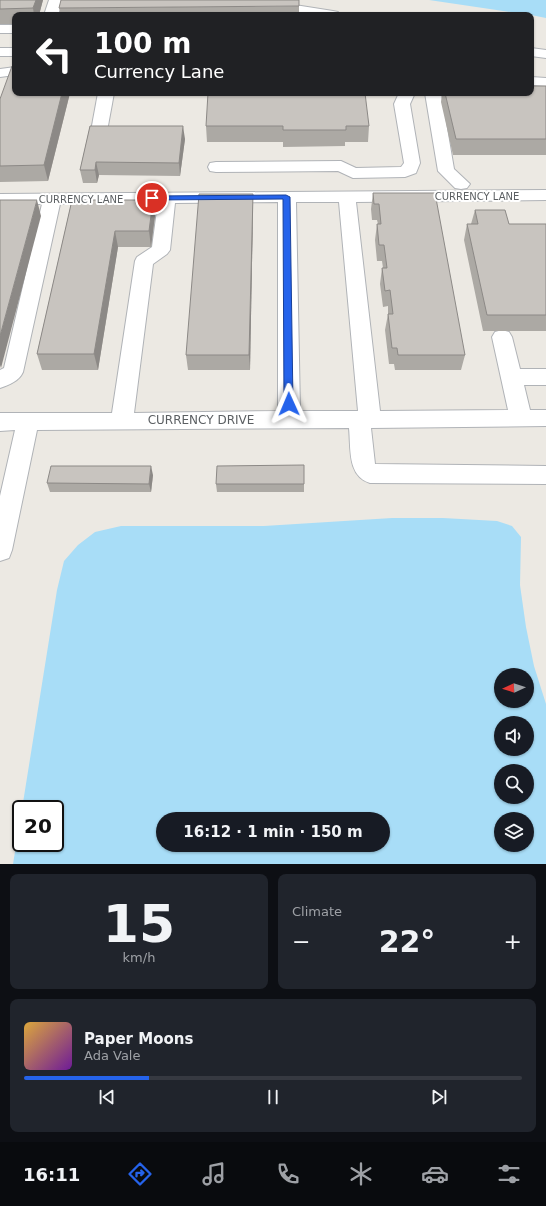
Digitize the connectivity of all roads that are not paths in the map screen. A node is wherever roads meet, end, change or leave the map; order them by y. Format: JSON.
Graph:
{"nodes":[{"id":1,"x":56,"y":0,"type":"edge"},
{"id":2,"x":237,"y":0,"type":"edge"},
{"id":3,"x":52,"y":12,"type":"edge"},
{"id":4,"x":314,"y":12,"type":"edge"},
{"id":5,"x":0,"y":29,"type":"edge"},
{"id":6,"x":12,"y":29,"type":"edge"},
{"id":7,"x":0,"y":52,"type":"edge"},
{"id":8,"x":12,"y":52,"type":"edge"},
{"id":9,"x":534,"y":52,"type":"edge"},
{"id":10,"x":546,"y":54,"type":"edge"},
{"id":11,"x":12,"y":71,"type":"edge"},
{"id":12,"x":0,"y":73,"type":"edge"},
{"id":13,"x":534,"y":80,"type":"edge"},
{"id":14,"x":546,"y":82,"type":"edge"},
{"id":15,"x":105,"y":96,"type":"edge"},
{"id":16,"x":406,"y":96,"type":"edge"},
{"id":17,"x":433,"y":96,"type":"edge"},
{"id":18,"x":99,"y":131,"type":"edge"},
{"id":19,"x":216,"y":167,"type":"dead end"},
{"id":20,"x":546,"y":181,"type":"edge"},
{"id":21,"x":462,"y":190,"type":"junction"},
{"id":22,"x":546,"y":196,"type":"edge"},
{"id":23,"x":286,"y":197,"type":"junction"},
{"id":24,"x":348,"y":197,"type":"junction"},
{"id":25,"x":167,"y":198,"type":"junction"},
{"id":26,"x":0,"y":199,"type":"edge"},
{"id":27,"x":52,"y":199,"type":"junction"},
{"id":28,"x":502,"y":337,"type":"dead end"},
{"id":29,"x":512,"y":377,"type":"junction"},
{"id":30,"x":546,"y":377,"type":"edge"},
{"id":31,"x":0,"y":380,"type":"edge"},
{"id":32,"x":522,"y":418,"type":"junction"},
{"id":33,"x":546,"y":418,"type":"edge"},
{"id":34,"x":365,"y":419,"type":"junction"},
{"id":35,"x":289,"y":420,"type":"junction"},
{"id":36,"x":122,"y":421,"type":"junction"},
{"id":37,"x":0,"y":422,"type":"edge"},
{"id":38,"x":28,"y":422,"type":"junction"},
{"id":39,"x":546,"y":475,"type":"edge"},
{"id":40,"x":0,"y":550,"type":"edge"}],
"edges":[{"from":1,"to":3,"type":"street"},
{"from":2,"to":4,"type":"street"},
{"from":5,"to":6,"type":"street"},
{"from":7,"to":8,"type":"street"},
{"from":9,"to":10,"type":"street"},
{"from":11,"to":12,"type":"street"},
{"from":13,"to":14,"type":"street"},
{"from":15,"to":18,"type":"street"},
{"from":16,"to":19,"type":"street"},
{"from":17,"to":21,"type":"street"},
{"from":20,"to":21,"type":"street"},
{"from":21,"to":22,"type":"street","name":"CURRENCY LANE"},
{"from":21,"to":24,"type":"street","name":"CURRENCY LANE"},
{"from":23,"to":24,"type":"street","name":"CURRENCY LANE"},
{"from":23,"to":25,"type":"street","name":"CURRENCY LANE"},
{"from":23,"to":35,"type":"street"},
{"from":24,"to":34,"type":"street"},
{"from":25,"to":27,"type":"street","name":"CURRENCY LANE"},
{"from":25,"to":36,"type":"street"},
{"from":26,"to":27,"type":"street","name":"CURRENCY LANE"},
{"from":27,"to":31,"type":"street"},
{"from":28,"to":29,"type":"street"},
{"from":29,"to":30,"type":"street"},
{"from":29,"to":32,"type":"street"},
{"from":32,"to":33,"type":"street","name":"CURRENCY DRIVE"},
{"from":32,"to":34,"type":"street","name":"CURRENCY DRIVE"},
{"from":34,"to":35,"type":"street","name":"CURRENCY DRIVE"},
{"from":34,"to":39,"type":"street"},
{"from":35,"to":36,"type":"street","name":"CURRENCY DRIVE"},
{"from":36,"to":38,"type":"street","name":"CURRENCY DRIVE"},
{"from":37,"to":38,"type":"street","name":"CURRENCY DRIVE"},
{"from":38,"to":40,"type":"street"}]}
